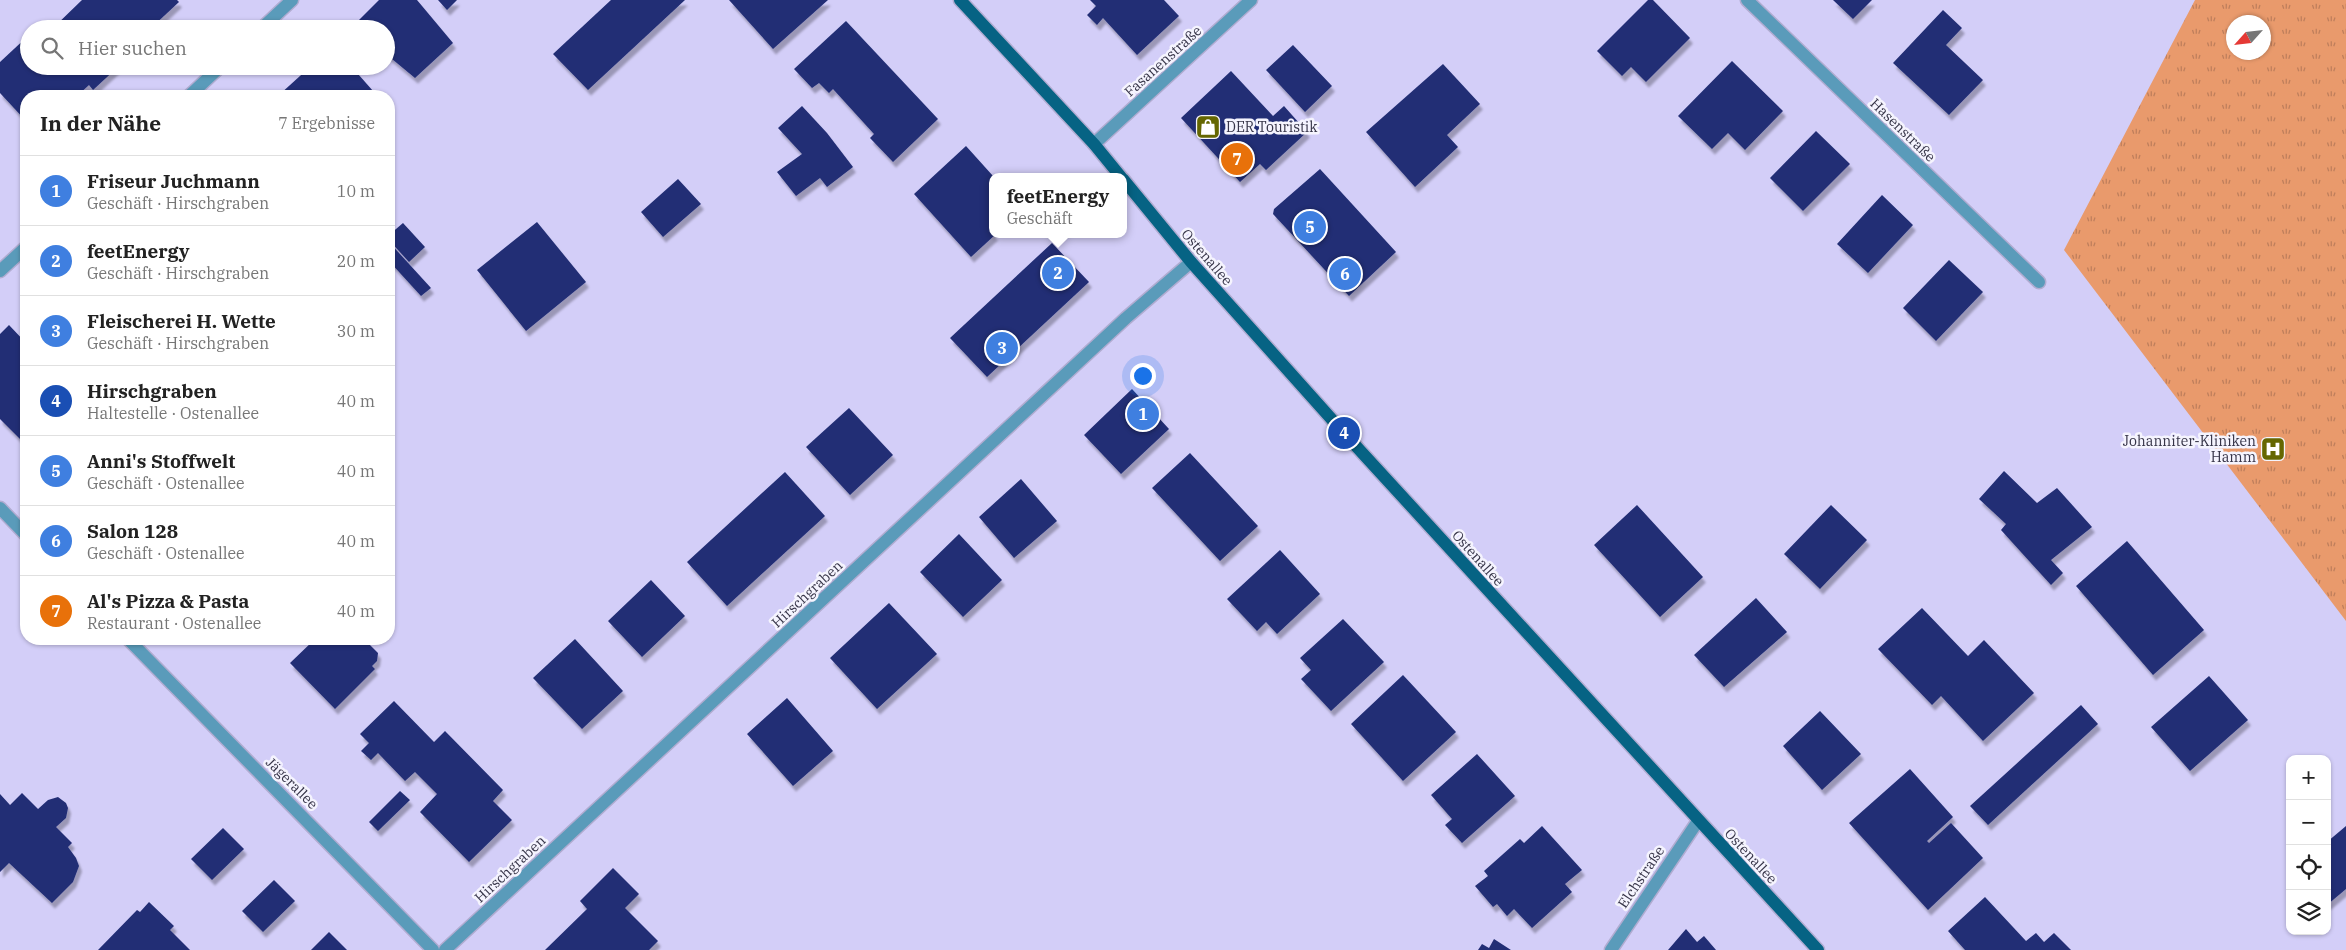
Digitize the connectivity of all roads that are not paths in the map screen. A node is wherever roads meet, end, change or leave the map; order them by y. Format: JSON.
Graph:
{"nodes":[{"id":1,"x":292,"y":0,"type":"edge"},
{"id":2,"x":960,"y":0,"type":"edge"},
{"id":3,"x":1251,"y":0,"type":"edge"},
{"id":4,"x":1747,"y":0,"type":"edge"},
{"id":5,"x":271,"y":20,"type":"edge"},
{"id":6,"x":211,"y":75,"type":"edge"},
{"id":7,"x":195,"y":90,"type":"edge"},
{"id":8,"x":1094,"y":144,"type":"junction"},
{"id":9,"x":1118,"y":173,"type":"edge"},
{"id":10,"x":1127,"y":184,"type":"edge"},
{"id":11,"x":20,"y":253,"type":"edge"},
{"id":12,"x":1191,"y":262,"type":"junction"},
{"id":13,"x":0,"y":271,"type":"edge"},
{"id":14,"x":2039,"y":282,"type":"dead end"},
{"id":15,"x":0,"y":508,"type":"edge"},
{"id":16,"x":20,"y":529,"type":"edge"},
{"id":17,"x":134,"y":645,"type":"edge"},
{"id":18,"x":1698,"y":821,"type":"junction"},
{"id":19,"x":433,"y":950,"type":"edge"},
{"id":20,"x":445,"y":950,"type":"edge"},
{"id":21,"x":1611,"y":950,"type":"edge"},
{"id":22,"x":1818,"y":950,"type":"edge"}],
"edges":[{"from":1,"to":5,"type":"street"},
{"from":2,"to":8,"type":"main road","name":"Ostenallee"},
{"from":3,"to":8,"type":"street","name":"Fasanenstraße"},
{"from":4,"to":14,"type":"street","name":"Hasenstraße"},
{"from":6,"to":7,"type":"street"},
{"from":8,"to":9,"type":"main road","name":"Ostenallee"},
{"from":10,"to":12,"type":"main road","name":"Ostenallee"},
{"from":11,"to":13,"type":"street"},
{"from":12,"to":18,"type":"main road","name":"Ostenallee"},
{"from":12,"to":20,"type":"street","name":"Hirschgraben"},
{"from":15,"to":16,"type":"street"},
{"from":17,"to":19,"type":"street","name":"Jägerallee"},
{"from":18,"to":21,"type":"street","name":"Elchstraße"},
{"from":18,"to":22,"type":"main road","name":"Ostenallee"}]}
